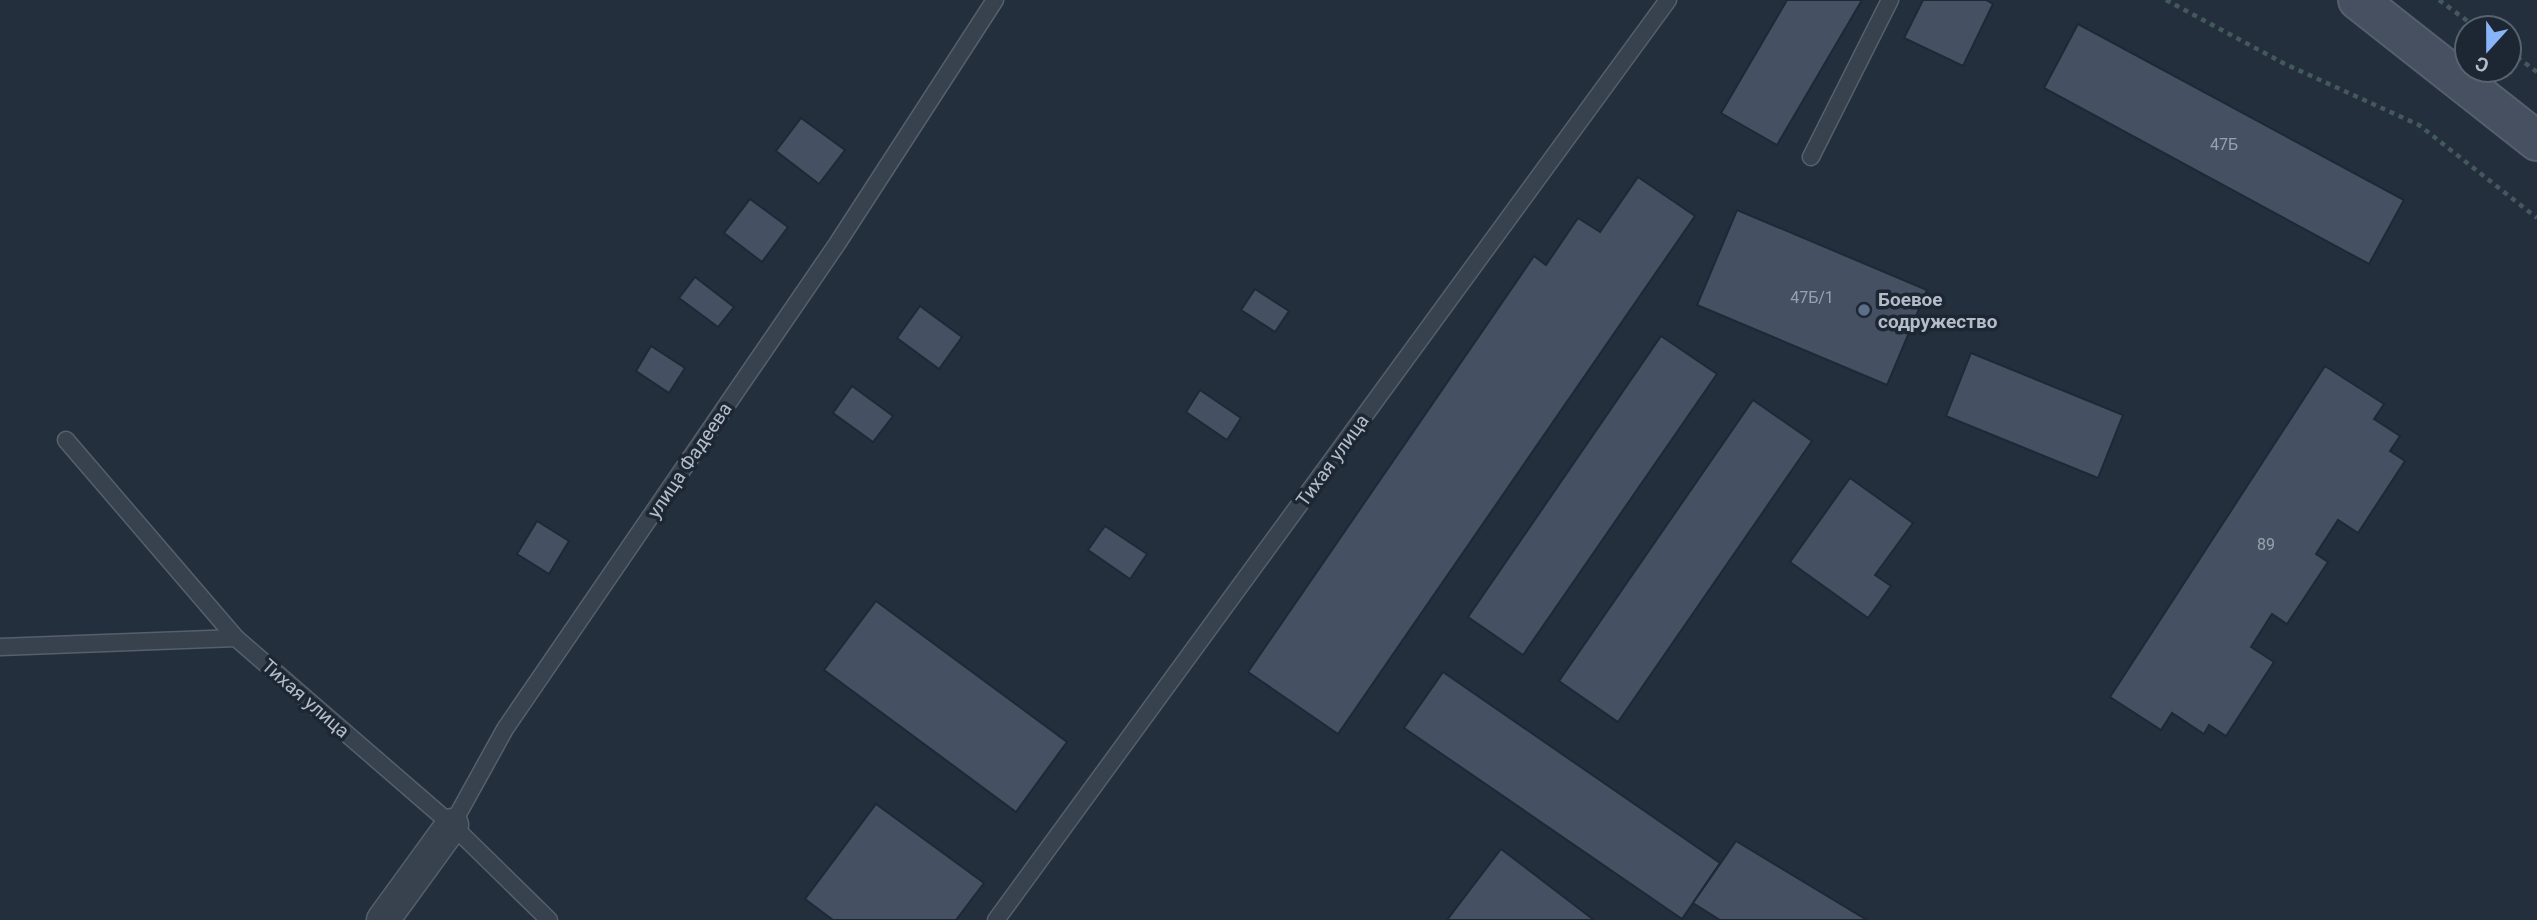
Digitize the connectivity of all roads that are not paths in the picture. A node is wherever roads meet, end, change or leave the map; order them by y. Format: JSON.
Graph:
{"nodes":[{"id":1,"x":995,"y":0,"type":"edge"},
{"id":2,"x":1668,"y":0,"type":"edge"},
{"id":3,"x":1891,"y":0,"type":"edge"},
{"id":4,"x":2358,"y":0,"type":"edge"},
{"id":5,"x":2537,"y":141,"type":"edge"},
{"id":6,"x":1811,"y":157,"type":"dead end"},
{"id":7,"x":66,"y":440,"type":"dead end"},
{"id":8,"x":236,"y":638,"type":"junction"},
{"id":9,"x":0,"y":647,"type":"edge"},
{"id":10,"x":452,"y":825,"type":"junction"},
{"id":11,"x":383,"y":920,"type":"edge"},
{"id":12,"x":549,"y":920,"type":"edge"},
{"id":13,"x":996,"y":920,"type":"edge"}],
"edges":[{"from":1,"to":10,"type":"lane","name":"улица Фадеева"},
{"from":2,"to":13,"type":"lane","name":"Тихая улица"},
{"from":3,"to":6,"type":"lane"},
{"from":4,"to":5,"type":"main road"},
{"from":7,"to":8,"type":"lane","name":"Тихая улица"},
{"from":8,"to":9,"type":"lane"},
{"from":8,"to":10,"type":"lane","name":"Тихая улица"},
{"from":10,"to":11,"type":"street","name":"улица Фадеева"},
{"from":10,"to":12,"type":"lane","name":"Тихая улица"}]}
